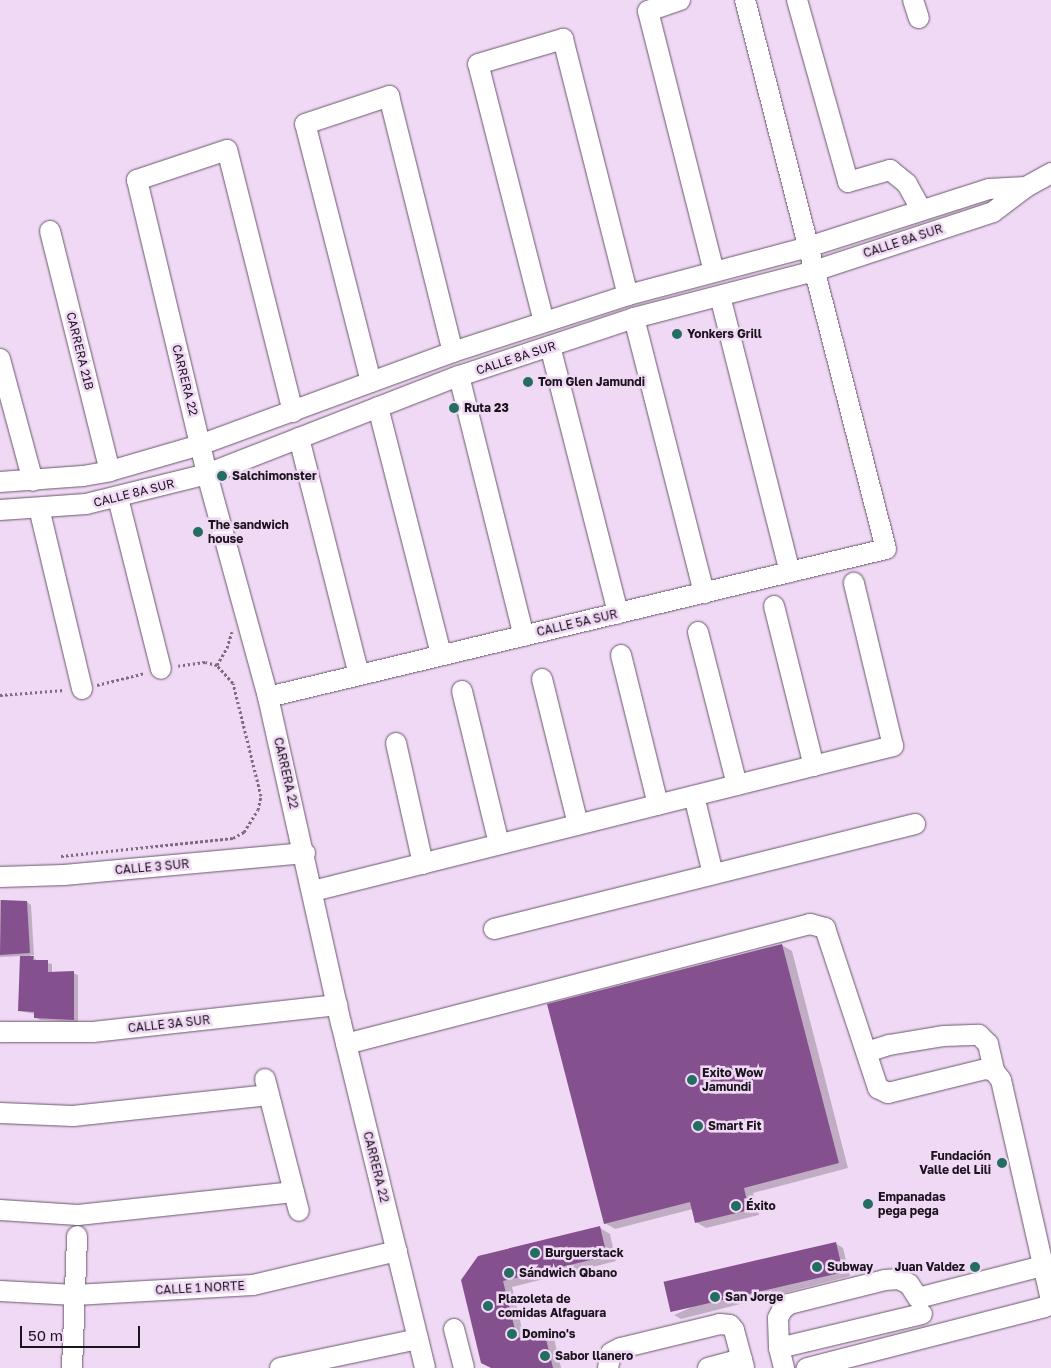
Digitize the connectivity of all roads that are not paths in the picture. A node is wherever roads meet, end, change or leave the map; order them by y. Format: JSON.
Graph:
{"nodes":[{"id":1,"x":680,"y":0,"type":"edge"},
{"id":2,"x":745,"y":0,"type":"edge"},
{"id":3,"x":797,"y":0,"type":"edge"},
{"id":4,"x":1051,"y":173,"type":"edge"},
{"id":5,"x":1026,"y":187,"type":"junction"},
{"id":6,"x":921,"y":209,"type":"junction"},
{"id":7,"x":50,"y":232,"type":"dead end"},
{"id":8,"x":808,"y":247,"type":"junction"},
{"id":9,"x":814,"y":271,"type":"junction"},
{"id":10,"x":714,"y":272,"type":"junction"},
{"id":11,"x":628,"y":295,"type":"junction"},
{"id":12,"x":720,"y":296,"type":"junction"},
{"id":13,"x":634,"y":318,"type":"junction"},
{"id":14,"x":544,"y":322,"type":"junction"},
{"id":15,"x":550,"y":346,"type":"junction"},
{"id":16,"x":453,"y":352,"type":"junction"},
{"id":17,"x":0,"y":358,"type":"edge"},
{"id":18,"x":459,"y":376,"type":"junction"},
{"id":19,"x":371,"y":382,"type":"junction"},
{"id":20,"x":378,"y":407,"type":"junction"},
{"id":21,"x":293,"y":412,"type":"junction"},
{"id":22,"x":299,"y":438,"type":"junction"},
{"id":23,"x":200,"y":445,"type":"junction"},
{"id":24,"x":110,"y":471,"type":"junction"},
{"id":25,"x":207,"y":474,"type":"junction"},
{"id":26,"x":33,"y":481,"type":"junction"},
{"id":27,"x":0,"y":482,"type":"edge"},
{"id":28,"x":118,"y":498,"type":"junction"},
{"id":29,"x":39,"y":508,"type":"junction"},
{"id":30,"x":0,"y":510,"type":"edge"},
{"id":31,"x":790,"y":572,"type":"junction"},
{"id":32,"x":854,"y":583,"type":"dead end"},
{"id":33,"x":704,"y":593,"type":"junction"},
{"id":34,"x":774,"y":606,"type":"dead end"},
{"id":35,"x":618,"y":613,"type":"junction"},
{"id":36,"x":698,"y":632,"type":"dead end"},
{"id":37,"x":524,"y":636,"type":"junction"},
{"id":38,"x":621,"y":655,"type":"dead end"},
{"id":39,"x":441,"y":656,"type":"junction"},
{"id":40,"x":161,"y":669,"type":"road end"},
{"id":41,"x":359,"y":675,"type":"junction"},
{"id":42,"x":542,"y":679,"type":"dead end"},
{"id":43,"x":82,"y":689,"type":"road end"},
{"id":44,"x":462,"y":691,"type":"dead end"},
{"id":45,"x":268,"y":697,"type":"junction"},
{"id":46,"x":396,"y":743,"type":"dead end"},
{"id":47,"x":814,"y":766,"type":"junction"},
{"id":48,"x":737,"y":785,"type":"junction"},
{"id":49,"x":694,"y":796,"type":"junction"},
{"id":50,"x":658,"y":805,"type":"junction"},
{"id":51,"x":914,"y":824,"type":"dead end"},
{"id":52,"x":578,"y":825,"type":"junction"},
{"id":53,"x":499,"y":844,"type":"junction"},
{"id":54,"x":305,"y":852,"type":"junction"},
{"id":55,"x":423,"y":864,"type":"junction"},
{"id":56,"x":713,"y":874,"type":"junction"},
{"id":57,"x":0,"y":877,"type":"edge"},
{"id":58,"x":313,"y":891,"type":"junction"},
{"id":59,"x":494,"y":929,"type":"dead end"},
{"id":60,"x":338,"y":1005,"type":"junction"},
{"id":61,"x":0,"y":1032,"type":"edge"},
{"id":62,"x":346,"y":1044,"type":"junction"},
{"id":63,"x":867,"y":1052,"type":"junction"},
{"id":64,"x":994,"y":1071,"type":"junction"},
{"id":65,"x":0,"y":1112,"type":"edge"},
{"id":66,"x":294,"y":1192,"type":"junction"},
{"id":67,"x":0,"y":1210,"type":"edge"},
{"id":68,"x":299,"y":1211,"type":"dead end"},
{"id":69,"x":77,"y":1236,"type":"dead end"},
{"id":70,"x":396,"y":1251,"type":"junction"},
{"id":71,"x":1043,"y":1266,"type":"junction"},
{"id":72,"x":0,"y":1291,"type":"edge"},
{"id":73,"x":76,"y":1295,"type":"junction"},
{"id":74,"x":920,"y":1306,"type":"junction"},
{"id":75,"x":454,"y":1329,"type":"dead end"},
{"id":76,"x":928,"y":1336,"type":"junction"},
{"id":77,"x":418,"y":1339,"type":"junction"},
{"id":78,"x":779,"y":1348,"type":"junction"},
{"id":79,"x":743,"y":1363,"type":"edge"},
{"id":80,"x":72,"y":1368,"type":"edge"},
{"id":81,"x":280,"y":1368,"type":"edge"},
{"id":82,"x":425,"y":1368,"type":"edge"},
{"id":83,"x":464,"y":1368,"type":"edge"},
{"id":84,"x":608,"y":1368,"type":"edge"},
{"id":85,"x":708,"y":1368,"type":"edge"},
{"id":86,"x":784,"y":1368,"type":"edge"},
{"id":87,"x":807,"y":1368,"type":"edge"}],
"edges":[{"from":1,"to":10,"type":"street"},
{"from":2,"to":8,"type":"street"},
{"from":3,"to":6,"type":"street"},
{"from":4,"to":5,"type":"street","name":"CALLE 8A SUR"},
{"from":5,"to":6,"type":"street","name":"CALLE 8A SUR"},
{"from":5,"to":9,"type":"street","name":"CALLE 8A SUR"},
{"from":6,"to":8,"type":"street","name":"CALLE 8A SUR"},
{"from":7,"to":24,"type":"street","name":"CARRERA 21B"},
{"from":8,"to":9,"type":"street"},
{"from":8,"to":10,"type":"street","name":"CALLE 8A SUR"},
{"from":9,"to":12,"type":"street","name":"CALLE 8A SUR"},
{"from":9,"to":31,"type":"street","name":"CALLE 5A SUR"},
{"from":10,"to":11,"type":"street","name":"CALLE 8A SUR"},
{"from":11,"to":14,"type":"street","name":"CALLE 8A SUR"},
{"from":11,"to":14,"type":"street"},
{"from":12,"to":13,"type":"street","name":"CALLE 8A SUR"},
{"from":12,"to":31,"type":"street"},
{"from":13,"to":15,"type":"street","name":"CALLE 8A SUR"},
{"from":13,"to":33,"type":"street"},
{"from":14,"to":16,"type":"street","name":"CALLE 8A SUR"},
{"from":15,"to":18,"type":"street","name":"CALLE 8A SUR"},
{"from":15,"to":35,"type":"street"},
{"from":16,"to":19,"type":"street","name":"CALLE 8A SUR"},
{"from":16,"to":19,"type":"street"},
{"from":17,"to":26,"type":"street"},
{"from":18,"to":20,"type":"street","name":"CALLE 8A SUR"},
{"from":18,"to":37,"type":"street"},
{"from":19,"to":21,"type":"street","name":"CALLE 8A SUR"},
{"from":20,"to":22,"type":"street","name":"CALLE 8A SUR"},
{"from":20,"to":39,"type":"street"},
{"from":21,"to":23,"type":"street","name":"CALLE 8A SUR"},
{"from":21,"to":23,"type":"street","name":"CARRERA 22"},
{"from":22,"to":25,"type":"street","name":"CALLE 8A SUR"},
{"from":22,"to":41,"type":"street"},
{"from":23,"to":24,"type":"street","name":"CALLE 8A SUR"},
{"from":23,"to":25,"type":"street","name":"CARRERA 22"},
{"from":24,"to":26,"type":"street","name":"CALLE 8A SUR"},
{"from":25,"to":28,"type":"street","name":"CALLE 8A SUR"},
{"from":25,"to":45,"type":"street","name":"CARRERA 22"},
{"from":26,"to":27,"type":"street","name":"CALLE 8A SUR"},
{"from":28,"to":29,"type":"street","name":"CALLE 8A SUR"},
{"from":28,"to":40,"type":"street"},
{"from":29,"to":30,"type":"street","name":"CALLE 8A SUR"},
{"from":29,"to":43,"type":"street"},
{"from":31,"to":33,"type":"street","name":"CALLE 5A SUR"},
{"from":32,"to":47,"type":"street"},
{"from":33,"to":35,"type":"street","name":"CALLE 5A SUR"},
{"from":34,"to":47,"type":"street"},
{"from":35,"to":37,"type":"street","name":"CALLE 5A SUR"},
{"from":36,"to":48,"type":"street"},
{"from":37,"to":39,"type":"street","name":"CALLE 5A SUR"},
{"from":38,"to":50,"type":"street"},
{"from":39,"to":41,"type":"street","name":"CALLE 5A SUR"},
{"from":41,"to":45,"type":"street","name":"CALLE 5A SUR"},
{"from":42,"to":52,"type":"street"},
{"from":44,"to":53,"type":"street"},
{"from":45,"to":54,"type":"street","name":"CARRERA 22"},
{"from":46,"to":55,"type":"street"},
{"from":47,"to":48,"type":"street"},
{"from":48,"to":49,"type":"street"},
{"from":49,"to":50,"type":"street"},
{"from":49,"to":56,"type":"street"},
{"from":50,"to":52,"type":"street"},
{"from":51,"to":56,"type":"street"},
{"from":52,"to":53,"type":"street"},
{"from":53,"to":55,"type":"street"},
{"from":54,"to":57,"type":"street","name":"CALLE 3 SUR"},
{"from":54,"to":58,"type":"street","name":"CARRERA 22"},
{"from":55,"to":58,"type":"street"},
{"from":56,"to":59,"type":"street"},
{"from":58,"to":60,"type":"street","name":"CARRERA 22"},
{"from":60,"to":61,"type":"street","name":"CALLE 3A SUR"},
{"from":60,"to":62,"type":"street","name":"CARRERA 22"},
{"from":62,"to":63,"type":"street"},
{"from":62,"to":70,"type":"street","name":"CARRERA 22"},
{"from":63,"to":64,"type":"street"},
{"from":63,"to":64,"type":"street"},
{"from":64,"to":71,"type":"street"},
{"from":65,"to":66,"type":"street"},
{"from":66,"to":67,"type":"street"},
{"from":66,"to":68,"type":"street"},
{"from":69,"to":73,"type":"street"},
{"from":70,"to":73,"type":"street","name":"CALLE 1 NORTE"},
{"from":70,"to":77,"type":"street","name":"CARRERA 22"},
{"from":71,"to":74,"type":"street"},
{"from":71,"to":76,"type":"street"},
{"from":72,"to":73,"type":"street","name":"CALLE 1 NORTE"},
{"from":73,"to":80,"type":"street"},
{"from":74,"to":76,"type":"street"},
{"from":74,"to":78,"type":"street"},
{"from":74,"to":78,"type":"street"},
{"from":75,"to":83,"type":"street"},
{"from":76,"to":87,"type":"street"},
{"from":77,"to":81,"type":"street"},
{"from":77,"to":82,"type":"street","name":"CARRERA 22"},
{"from":78,"to":86,"type":"street"},
{"from":79,"to":84,"type":"street"},
{"from":79,"to":85,"type":"street"}]}
